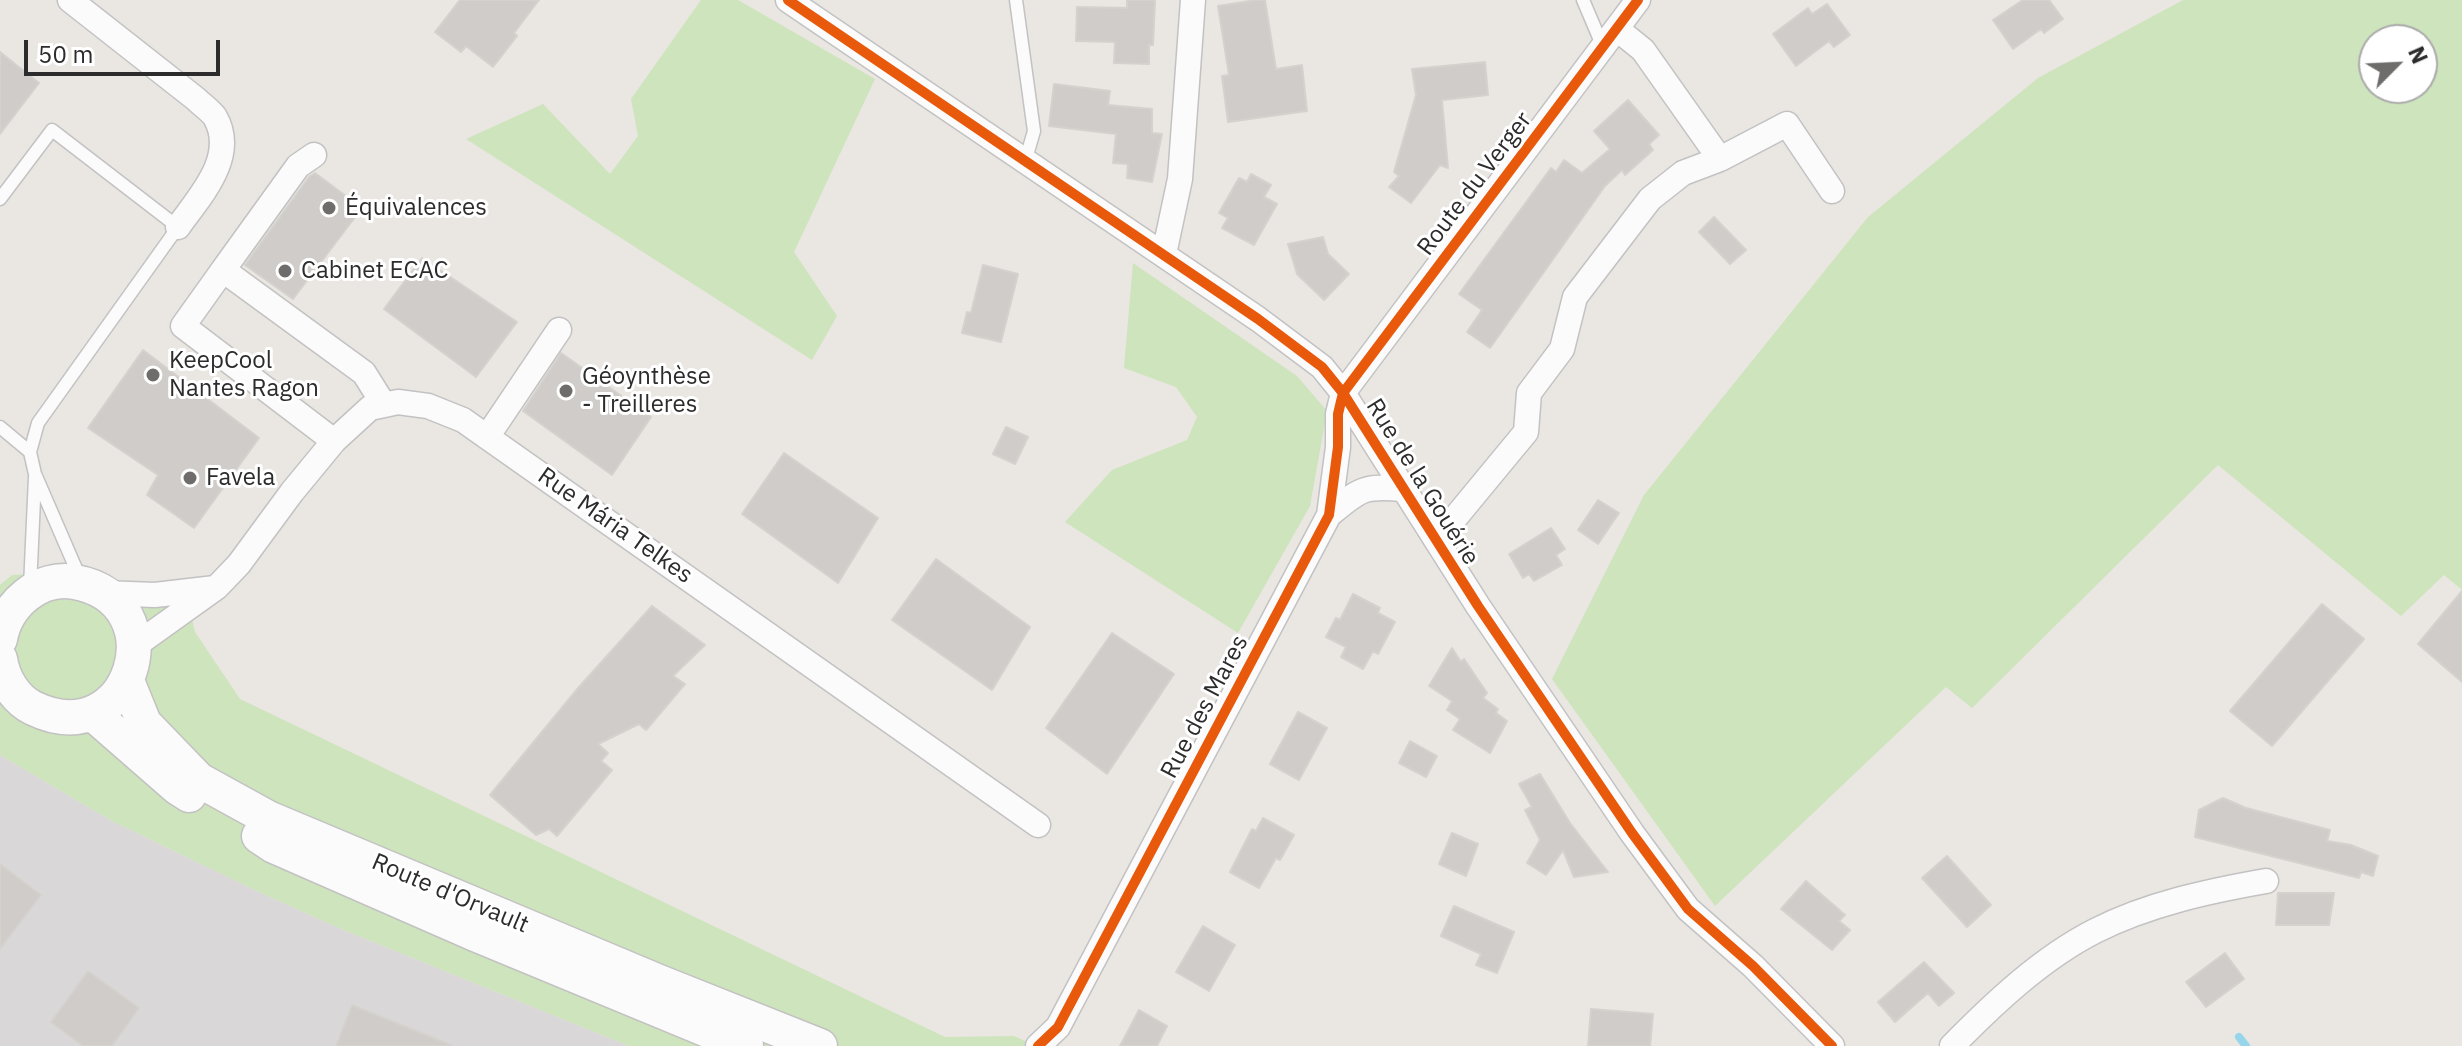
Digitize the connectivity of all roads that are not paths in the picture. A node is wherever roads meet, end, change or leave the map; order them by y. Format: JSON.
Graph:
{"nodes":[{"id":1,"x":70,"y":0,"type":"edge"},
{"id":2,"x":788,"y":0,"type":"edge"},
{"id":3,"x":1016,"y":0,"type":"edge"},
{"id":4,"x":1193,"y":0,"type":"edge"},
{"id":5,"x":1583,"y":0,"type":"edge"},
{"id":6,"x":1638,"y":0,"type":"edge"},
{"id":7,"x":1610,"y":38,"type":"junction"},
{"id":8,"x":314,"y":155,"type":"dead end"},
{"id":9,"x":1720,"y":159,"type":"junction"},
{"id":10,"x":1025,"y":162,"type":"junction"},
{"id":11,"x":1832,"y":191,"type":"dead end"},
{"id":12,"x":0,"y":199,"type":"edge"},
{"id":13,"x":178,"y":227,"type":"junction"},
{"id":14,"x":1164,"y":254,"type":"junction"},
{"id":15,"x":223,"y":270,"type":"junction"},
{"id":16,"x":559,"y":330,"type":"dead end"},
{"id":17,"x":1343,"y":393,"type":"junction"},
{"id":18,"x":384,"y":405,"type":"junction"},
{"id":19,"x":0,"y":427,"type":"edge"},
{"id":20,"x":487,"y":437,"type":"junction"},
{"id":21,"x":334,"y":441,"type":"junction"},
{"id":22,"x":30,"y":452,"type":"junction"},
{"id":23,"x":35,"y":474,"type":"junction"},
{"id":24,"x":1402,"y":489,"type":"junction"},
{"id":25,"x":1329,"y":515,"type":"junction"},
{"id":26,"x":1434,"y":537,"type":"junction"},
{"id":27,"x":217,"y":587,"type":"junction"},
{"id":28,"x":93,"y":588,"type":"junction"},
{"id":29,"x":15,"y":603,"type":"edge"},
{"id":30,"x":136,"y":645,"type":"junction"},
{"id":31,"x":0,"y":659,"type":"edge"},
{"id":32,"x":127,"y":681,"type":"junction"},
{"id":33,"x":92,"y":713,"type":"junction"},
{"id":34,"x":1038,"y":825,"type":"dead end"},
{"id":35,"x":2266,"y":881,"type":"dead end"},
{"id":36,"x":1057,"y":1036,"type":"edge"},
{"id":37,"x":746,"y":1046,"type":"edge"},
{"id":38,"x":820,"y":1046,"type":"edge"},
{"id":39,"x":1038,"y":1046,"type":"edge"},
{"id":40,"x":1832,"y":1046,"type":"edge"},
{"id":41,"x":1952,"y":1046,"type":"edge"}],
"edges":[{"from":1,"to":13,"type":"street"},
{"from":2,"to":10,"type":"street","name":"Rue de la Gouérie"},
{"from":3,"to":10,"type":"lane"},
{"from":4,"to":14,"type":"street"},
{"from":5,"to":7,"type":"lane"},
{"from":6,"to":7,"type":"street","name":"Route du Verger"},
{"from":7,"to":9,"type":"street"},
{"from":7,"to":17,"type":"street","name":"Route du Verger"},
{"from":8,"to":15,"type":"street"},
{"from":9,"to":11,"type":"street"},
{"from":9,"to":26,"type":"street"},
{"from":10,"to":14,"type":"street","name":"Rue de la Gouérie"},
{"from":12,"to":13,"type":"lane"},
{"from":13,"to":22,"type":"lane"},
{"from":14,"to":17,"type":"street","name":"Rue de la Gouérie"},
{"from":15,"to":18,"type":"street"},
{"from":15,"to":21,"type":"street"},
{"from":16,"to":20,"type":"street"},
{"from":17,"to":24,"type":"street","name":"Rue de la Gouérie"},
{"from":17,"to":25,"type":"street","name":"Rue des Mares"},
{"from":18,"to":20,"type":"street","name":"Rue Mária Telkes"},
{"from":18,"to":21,"type":"street"},
{"from":19,"to":22,"type":"lane"},
{"from":20,"to":34,"type":"street","name":"Rue Mária Telkes"},
{"from":21,"to":27,"type":"street"},
{"from":22,"to":23,"type":"lane"},
{"from":23,"to":28,"type":"lane"},
{"from":23,"to":29,"type":"lane"},
{"from":24,"to":25,"type":"street","name":"Rue des Mares"},
{"from":24,"to":26,"type":"street","name":"Rue de la Gouérie"},
{"from":25,"to":36,"type":"street","name":"Rue des Mares"},
{"from":26,"to":40,"type":"street","name":"Rue de la Gouérie"},
{"from":27,"to":28,"type":"street"},
{"from":27,"to":30,"type":"street"},
{"from":28,"to":29,"type":"street"},
{"from":28,"to":30,"type":"street"},
{"from":29,"to":31,"type":"street"},
{"from":30,"to":32,"type":"street"},
{"from":31,"to":33,"type":"street"},
{"from":32,"to":33,"type":"street"},
{"from":32,"to":38,"type":"street","name":"Route d'Orvault"},
{"from":33,"to":37,"type":"street"},
{"from":35,"to":41,"type":"street"},
{"from":36,"to":39,"type":"street","name":"Rue des Mares"}]}
